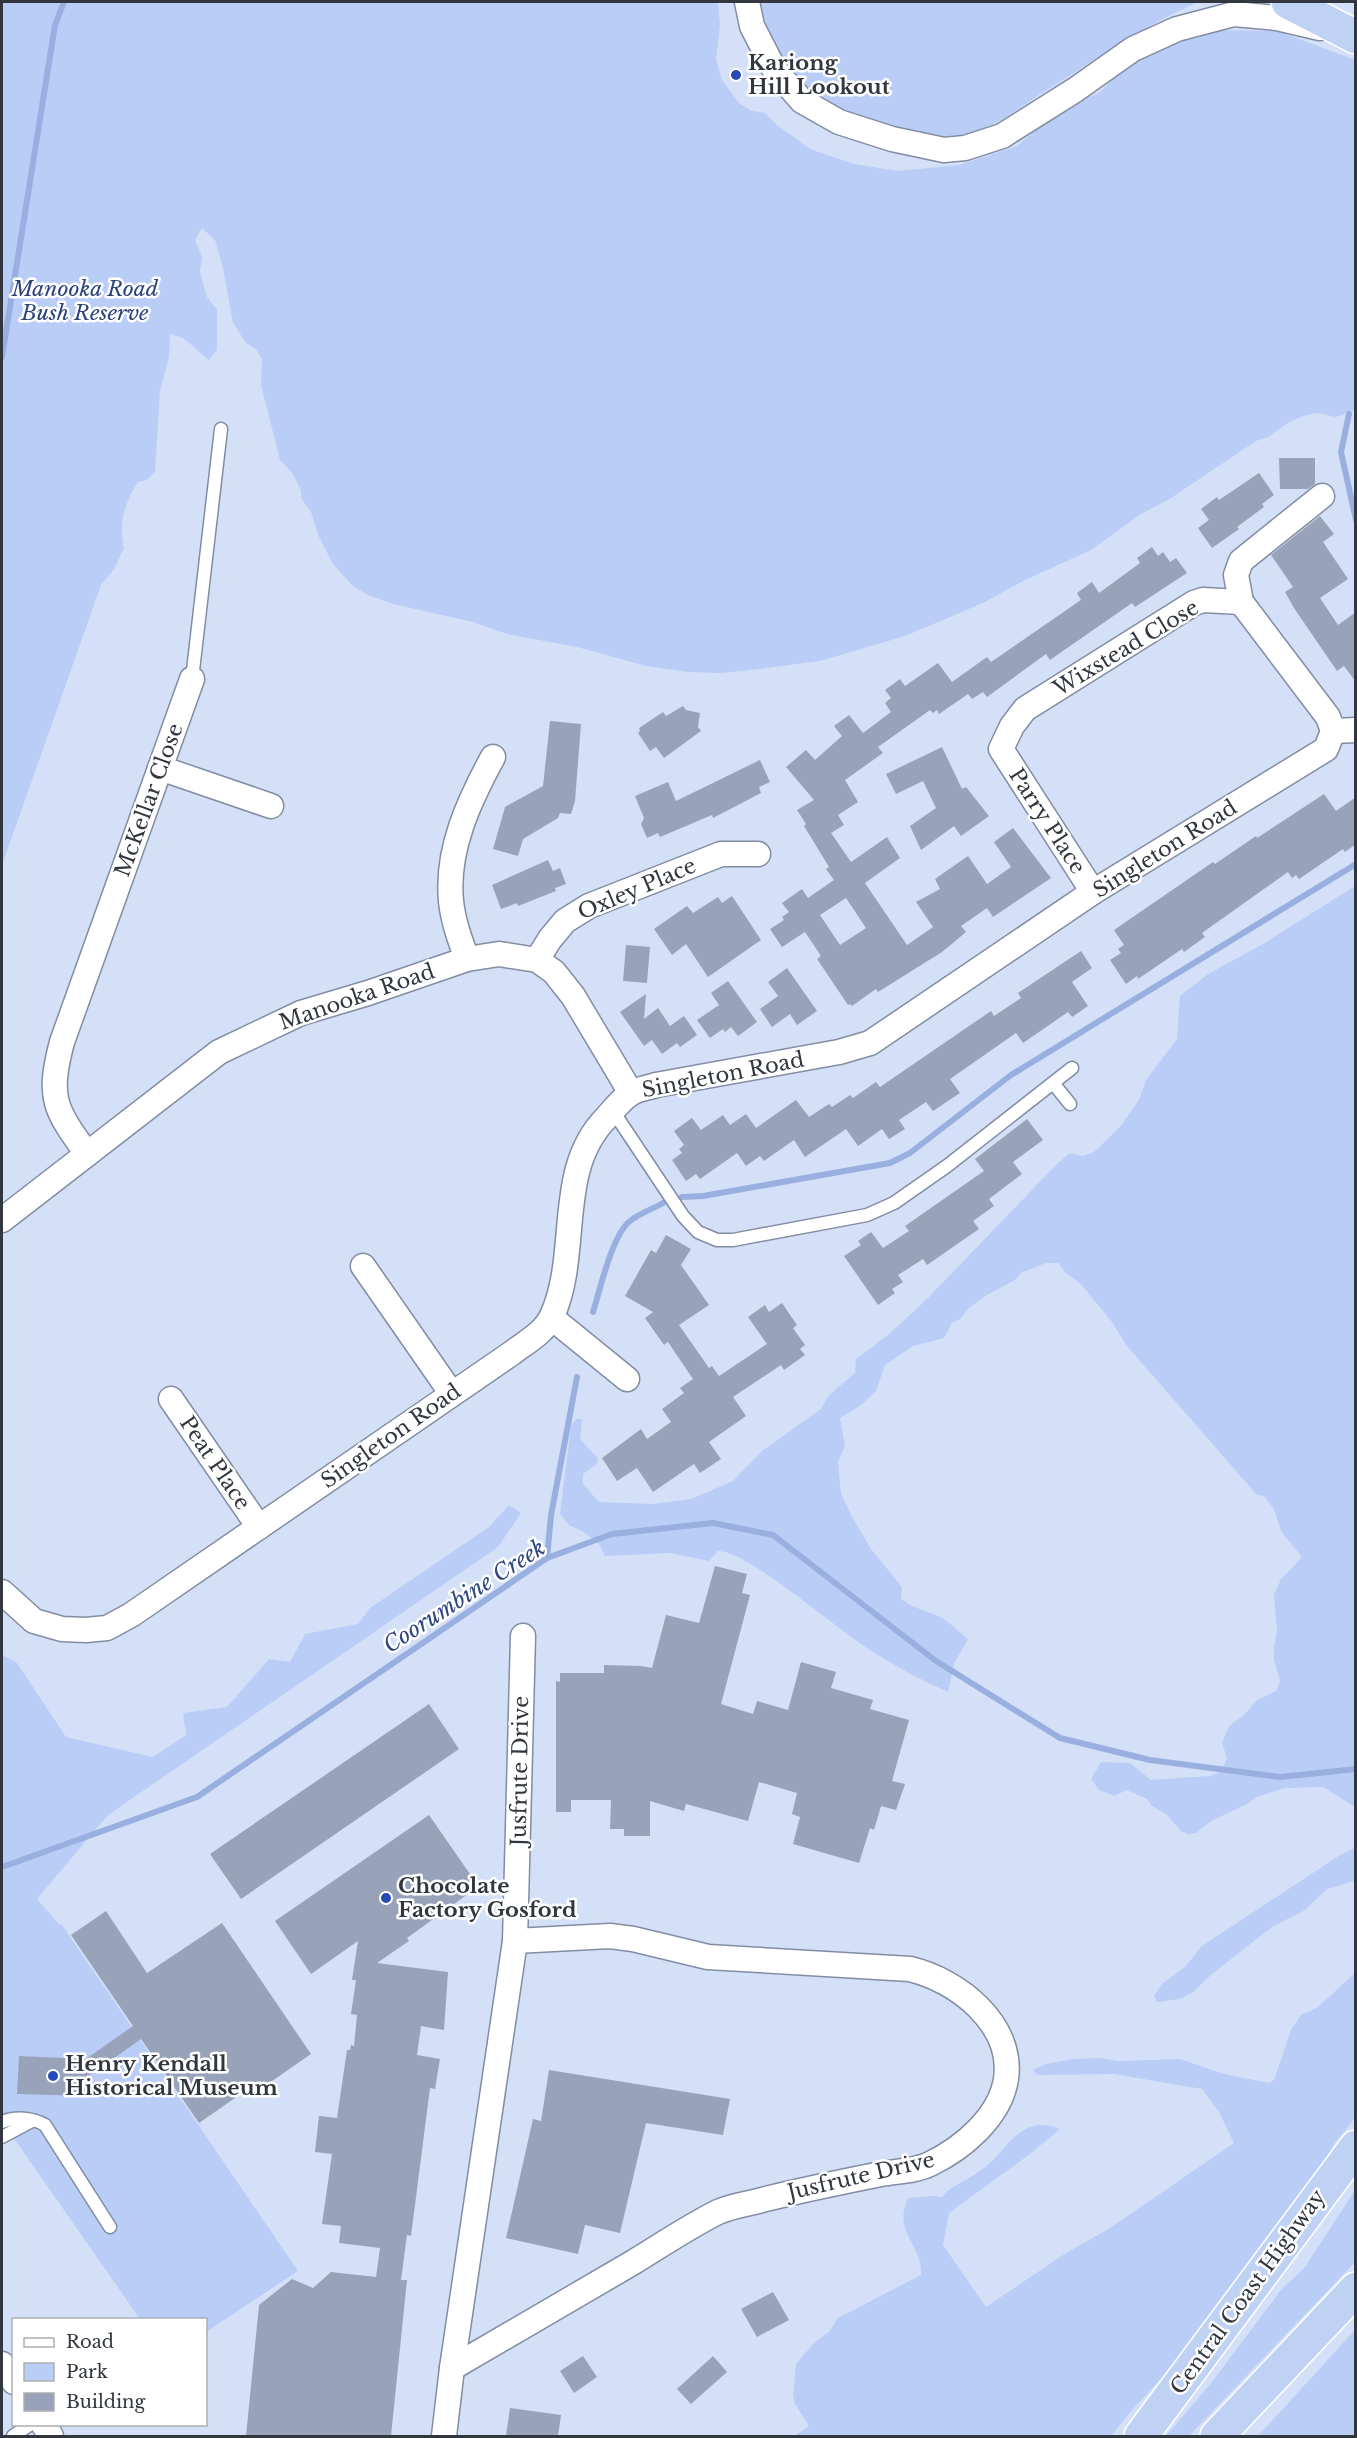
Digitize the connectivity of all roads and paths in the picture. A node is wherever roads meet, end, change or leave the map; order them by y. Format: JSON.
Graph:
{"nodes":[{"id":1,"x":747,"y":2,"type":"edge"},
{"id":2,"x":1288,"y":2,"type":"edge"},
{"id":3,"x":1354,"y":36,"type":"edge"},
{"id":4,"x":221,"y":429,"type":"dead end"},
{"id":5,"x":1322,"y":496,"type":"dead end"},
{"id":6,"x":1241,"y":602,"type":"junction"},
{"id":7,"x":192,"y":679,"type":"joint"},
{"id":8,"x":1344,"y":730,"type":"edge"},
{"id":9,"x":1001,"y":749,"type":"joint"},
{"id":10,"x":492,"y":757,"type":"dead end"},
{"id":11,"x":160,"y":768,"type":"junction"},
{"id":12,"x":271,"y":806,"type":"dead end"},
{"id":13,"x":758,"y":854,"type":"dead end"},
{"id":14,"x":1093,"y":892,"type":"junction"},
{"id":15,"x":466,"y":959,"type":"junction"},
{"id":16,"x":537,"y":960,"type":"junction"},
{"id":17,"x":1072,"y":1068,"type":"dead end"},
{"id":18,"x":1053,"y":1083,"type":"junction"},
{"id":19,"x":631,"y":1093,"type":"junction"},
{"id":20,"x":1070,"y":1104,"type":"dead end"},
{"id":21,"x":613,"y":1111,"type":"junction"},
{"id":22,"x":87,"y":1154,"type":"junction"},
{"id":23,"x":2,"y":1220,"type":"edge"},
{"id":24,"x":363,"y":1266,"type":"dead end"},
{"id":25,"x":552,"y":1318,"type":"junction"},
{"id":26,"x":627,"y":1379,"type":"dead end"},
{"id":27,"x":452,"y":1394,"type":"junction"},
{"id":28,"x":171,"y":1399,"type":"dead end"},
{"id":29,"x":259,"y":1527,"type":"junction"},
{"id":30,"x":2,"y":1592,"type":"edge"},
{"id":31,"x":523,"y":1636,"type":"dead end"},
{"id":32,"x":515,"y":1941,"type":"junction"},
{"id":33,"x":36,"y":2119,"type":"junction"},
{"id":34,"x":2,"y":2122,"type":"edge"},
{"id":35,"x":2,"y":2137,"type":"edge"},
{"id":36,"x":1356,"y":2146,"type":"edge"},
{"id":37,"x":110,"y":2227,"type":"dead end"},
{"id":38,"x":1356,"y":2289,"type":"edge"},
{"id":39,"x":2,"y":2364,"type":"edge"},
{"id":40,"x":452,"y":2368,"type":"junction"},
{"id":41,"x":12,"y":2379,"type":"edge"},
{"id":42,"x":28,"y":2426,"type":"edge"},
{"id":43,"x":13,"y":2436,"type":"edge"},
{"id":44,"x":444,"y":2436,"type":"edge"},
{"id":45,"x":1141,"y":2436,"type":"edge"},
{"id":46,"x":1217,"y":2436,"type":"edge"}],
"edges":[{"from":1,"to":3,"type":"street"},
{"from":2,"to":3,"type":"highway"},
{"from":4,"to":7,"type":"lane","name":"McKellar Close"},
{"from":5,"to":6,"type":"street"},
{"from":6,"to":8,"type":"street","name":"Singleton Road"},
{"from":6,"to":9,"type":"street","name":"Wixstead Close"},
{"from":7,"to":11,"type":"street","name":"McKellar Close"},
{"from":8,"to":14,"type":"street","name":"Singleton Road"},
{"from":9,"to":14,"type":"street","name":"Parry Place"},
{"from":10,"to":15,"type":"street"},
{"from":11,"to":12,"type":"street"},
{"from":11,"to":22,"type":"street","name":"McKellar Close"},
{"from":13,"to":16,"type":"street","name":"Oxley Place"},
{"from":14,"to":19,"type":"street","name":"Singleton Road"},
{"from":15,"to":16,"type":"street","name":"Manooka Road"},
{"from":15,"to":22,"type":"street","name":"Manooka Road"},
{"from":16,"to":19,"type":"street"},
{"from":17,"to":18,"type":"lane"},
{"from":18,"to":20,"type":"lane"},
{"from":18,"to":21,"type":"lane"},
{"from":19,"to":21,"type":"street","name":"Singleton Road"},
{"from":21,"to":25,"type":"street","name":"Singleton Road"},
{"from":22,"to":23,"type":"street","name":"Manooka Road"},
{"from":24,"to":27,"type":"street"},
{"from":25,"to":26,"type":"street"},
{"from":25,"to":27,"type":"street","name":"Singleton Road"},
{"from":27,"to":29,"type":"street","name":"Singleton Road"},
{"from":28,"to":29,"type":"street","name":"Peat Place"},
{"from":29,"to":30,"type":"street","name":"Singleton Road"},
{"from":31,"to":32,"type":"street","name":"Jusfrute Drive"},
{"from":32,"to":40,"type":"street","name":"Jusfrute Drive"},
{"from":32,"to":40,"type":"street","name":"Jusfrute Drive"},
{"from":33,"to":34,"type":"lane"},
{"from":33,"to":35,"type":"lane"},
{"from":33,"to":37,"type":"lane"},
{"from":36,"to":45,"type":"highway","name":"Central Coast Highway"},
{"from":38,"to":46,"type":"highway"},
{"from":39,"to":41,"type":"street"},
{"from":40,"to":44,"type":"street","name":"Jusfrute Drive"},
{"from":42,"to":43,"type":"lane"}]}
